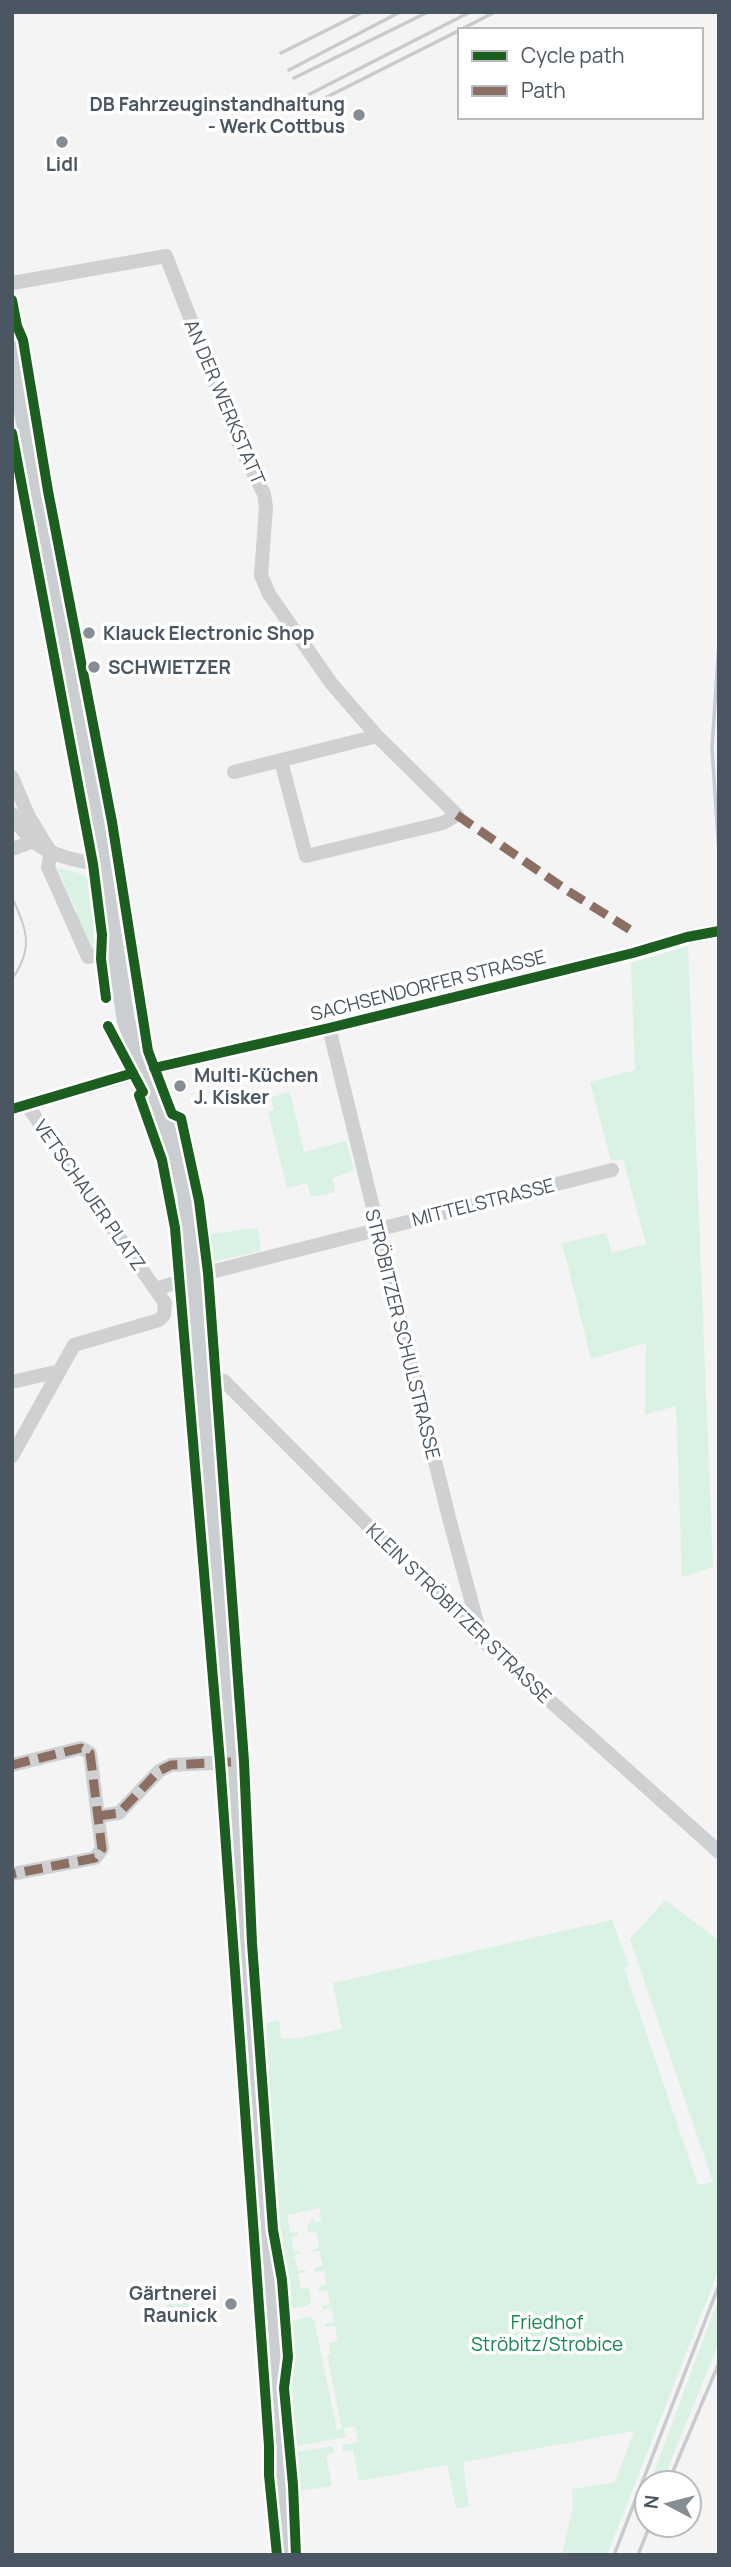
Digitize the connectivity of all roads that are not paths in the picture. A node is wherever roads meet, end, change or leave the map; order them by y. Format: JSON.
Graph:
{"nodes":[{"id":1,"x":12,"y":283,"type":"edge"},
{"id":2,"x":12,"y":350,"type":"edge"},
{"id":3,"x":377,"y":736,"type":"junction"},
{"id":4,"x":281,"y":761,"type":"junction"},
{"id":5,"x":234,"y":772,"type":"dead end"},
{"id":6,"x":12,"y":777,"type":"edge"},
{"id":7,"x":12,"y":814,"type":"edge"},
{"id":8,"x":37,"y":840,"type":"junction"},
{"id":9,"x":12,"y":849,"type":"edge"},
{"id":10,"x":51,"y":853,"type":"junction"},
{"id":11,"x":102,"y":865,"type":"junction"},
{"id":12,"x":719,"y":931,"type":"edge"},
{"id":13,"x":115,"y":951,"type":"junction"},
{"id":14,"x":329,"y":1028,"type":"junction"},
{"id":15,"x":144,"y":1071,"type":"junction"},
{"id":16,"x":27,"y":1105,"type":"junction"},
{"id":17,"x":12,"y":1110,"type":"edge"},
{"id":18,"x":612,"y":1170,"type":"dead end"},
{"id":19,"x":377,"y":1229,"type":"junction"},
{"id":20,"x":192,"y":1278,"type":"junction"},
{"id":21,"x":155,"y":1289,"type":"junction"},
{"id":22,"x":60,"y":1371,"type":"junction"},
{"id":23,"x":201,"y":1379,"type":"junction"},
{"id":24,"x":12,"y":1382,"type":"edge"},
{"id":25,"x":12,"y":1456,"type":"edge"},
{"id":26,"x":481,"y":1639,"type":"junction"},
{"id":27,"x":231,"y":1762,"type":"junction"},
{"id":28,"x":12,"y":1765,"type":"edge"},
{"id":29,"x":98,"y":1816,"type":"junction"},
{"id":30,"x":719,"y":1852,"type":"edge"},
{"id":31,"x":12,"y":1874,"type":"edge"},
{"id":32,"x":286,"y":2555,"type":"edge"}],
"edges":[{"from":1,"to":3,"type":"street","name":"AN DER WERKSTATT"},
{"from":2,"to":11,"type":"main road"},
{"from":3,"to":4,"type":"street"},
{"from":3,"to":4,"type":"street","name":"AN DER WERKSTATT"},
{"from":4,"to":5,"type":"street"},
{"from":6,"to":8,"type":"street"},
{"from":7,"to":8,"type":"street"},
{"from":8,"to":9,"type":"street"},
{"from":8,"to":10,"type":"street"},
{"from":10,"to":11,"type":"street"},
{"from":10,"to":13,"type":"street"},
{"from":11,"to":13,"type":"main road"},
{"from":12,"to":14,"type":"street","name":"SACHSENDORFER STRASSE"},
{"from":13,"to":15,"type":"main road"},
{"from":14,"to":15,"type":"street","name":"SACHSENDORFER STRASSE"},
{"from":14,"to":19,"type":"street","name":"STRÖBITZER SCHULSTRASSE"},
{"from":15,"to":16,"type":"street","name":"SACHSENDORFER STRASSE"},
{"from":15,"to":20,"type":"main road"},
{"from":16,"to":17,"type":"street","name":"SACHSENDORFER STRASSE"},
{"from":16,"to":21,"type":"street","name":"VETSCHAUER PLATZ"},
{"from":18,"to":19,"type":"street","name":"MITTELSTRASSE"},
{"from":19,"to":20,"type":"street","name":"MITTELSTRASSE"},
{"from":19,"to":26,"type":"street","name":"STRÖBITZER SCHULSTRASSE"},
{"from":20,"to":21,"type":"street","name":"VETSCHAUER PLATZ"},
{"from":20,"to":23,"type":"main road"},
{"from":21,"to":22,"type":"street"},
{"from":22,"to":24,"type":"street"},
{"from":22,"to":25,"type":"street"},
{"from":23,"to":26,"type":"street","name":"KLEIN STRÖBITZER STRASSE"},
{"from":23,"to":27,"type":"main road"},
{"from":26,"to":30,"type":"street","name":"KLEIN STRÖBITZER STRASSE"},
{"from":27,"to":29,"type":"street"},
{"from":27,"to":32,"type":"main road"},
{"from":28,"to":29,"type":"street"},
{"from":29,"to":31,"type":"street"}]}
